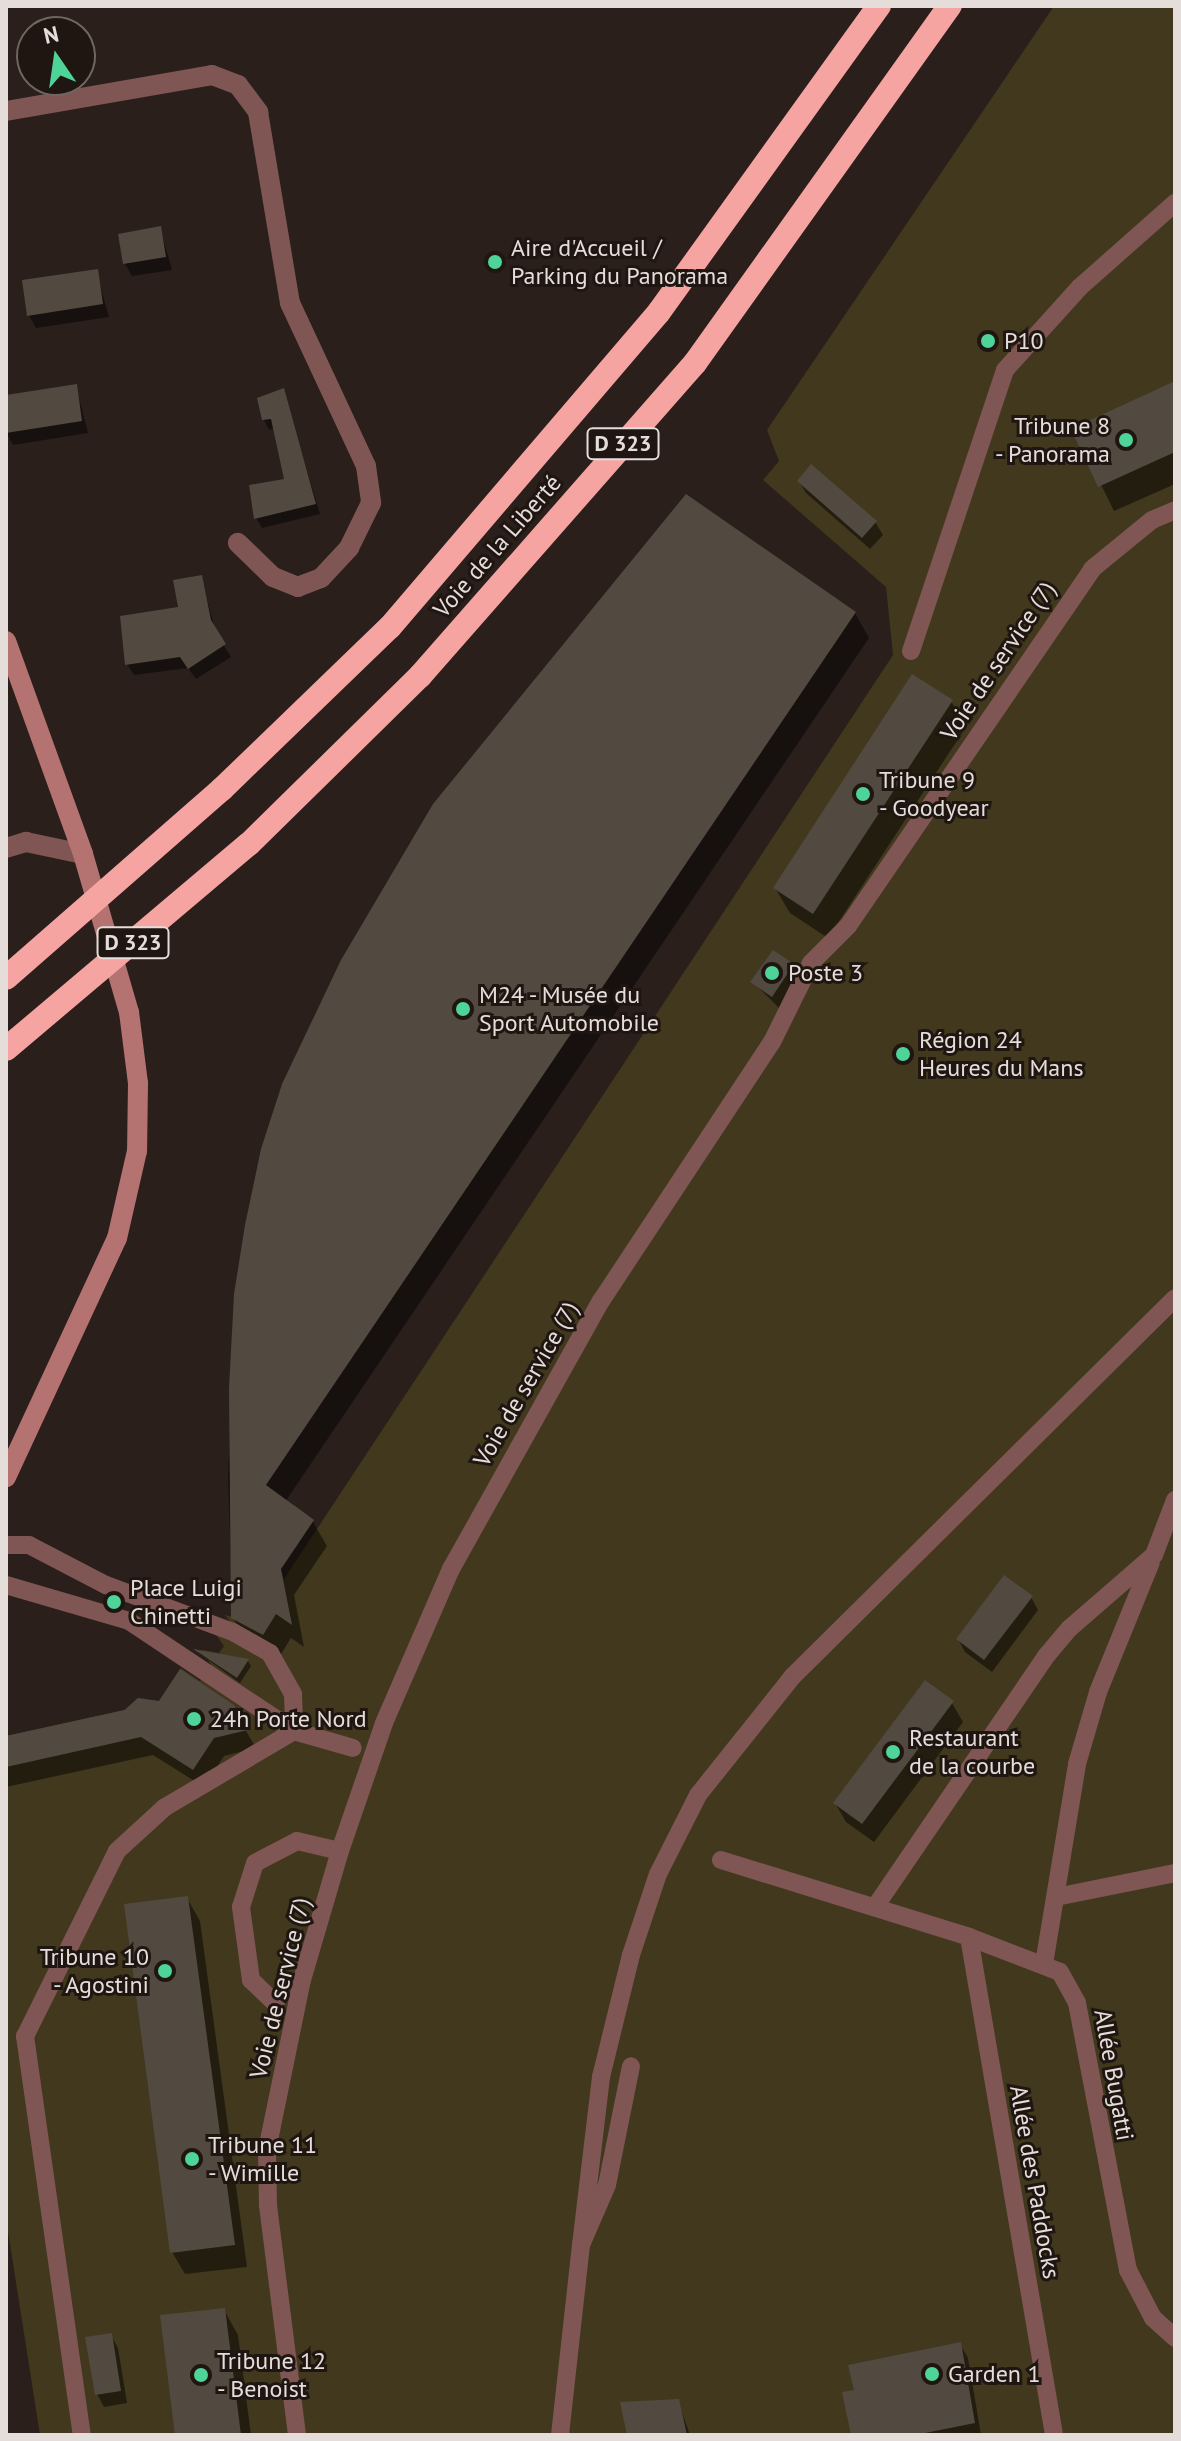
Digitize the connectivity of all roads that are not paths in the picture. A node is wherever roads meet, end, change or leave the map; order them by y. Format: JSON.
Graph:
{"nodes":[{"id":1,"x":879,"y":6,"type":"edge"},
{"id":2,"x":950,"y":6,"type":"edge"},
{"id":3,"x":6,"y":111,"type":"edge"},
{"id":4,"x":1175,"y":203,"type":"edge"},
{"id":5,"x":1175,"y":510,"type":"edge"},
{"id":6,"x":238,"y":543,"type":"dead end"},
{"id":7,"x":6,"y":641,"type":"edge"},
{"id":8,"x":911,"y":651,"type":"dead end"},
{"id":9,"x":6,"y":848,"type":"edge"},
{"id":10,"x":83,"y":854,"type":"junction"},
{"id":11,"x":6,"y":978,"type":"edge"},
{"id":12,"x":11,"y":1045,"type":"edge"},
{"id":13,"x":1175,"y":1298,"type":"edge"},
{"id":14,"x":6,"y":1477,"type":"edge"},
{"id":15,"x":1175,"y":1500,"type":"edge"},
{"id":16,"x":1175,"y":1535,"type":"edge"},
{"id":17,"x":6,"y":1545,"type":"edge"},
{"id":18,"x":1154,"y":1555,"type":"junction"},
{"id":19,"x":6,"y":1585,"type":"edge"},
{"id":20,"x":294,"y":1731,"type":"junction"},
{"id":21,"x":353,"y":1748,"type":"dead end"},
{"id":22,"x":340,"y":1851,"type":"junction"},
{"id":23,"x":721,"y":1860,"type":"dead end"},
{"id":24,"x":1175,"y":1873,"type":"edge"},
{"id":25,"x":1056,"y":1897,"type":"junction"},
{"id":26,"x":875,"y":1907,"type":"junction"},
{"id":27,"x":969,"y":1937,"type":"junction"},
{"id":28,"x":1044,"y":1964,"type":"junction"},
{"id":29,"x":276,"y":2004,"type":"dead end"},
{"id":30,"x":631,"y":2066,"type":"dead end"},
{"id":31,"x":581,"y":2245,"type":"junction"},
{"id":32,"x":1175,"y":2338,"type":"edge"},
{"id":33,"x":82,"y":2435,"type":"edge"},
{"id":34,"x":297,"y":2435,"type":"edge"},
{"id":35,"x":560,"y":2435,"type":"edge"},
{"id":36,"x":1054,"y":2435,"type":"edge"}],
"edges":[{"from":1,"to":11,"type":"highway","name":"Voie de la Liberté","number":"D 323"},
{"from":2,"to":12,"type":"highway","name":"Voie de la Liberté","number":"D 323"},
{"from":3,"to":6,"type":"street"},
{"from":4,"to":8,"type":"lane"},
{"from":5,"to":22,"type":"lane","name":"Voie de service (7)"},
{"from":7,"to":10,"type":"street"},
{"from":9,"to":10,"type":"street"},
{"from":10,"to":14,"type":"street"},
{"from":13,"to":31,"type":"lane"},
{"from":15,"to":18,"type":"lane"},
{"from":16,"to":18,"type":"lane"},
{"from":17,"to":20,"type":"lane"},
{"from":18,"to":25,"type":"lane"},
{"from":18,"to":26,"type":"lane"},
{"from":19,"to":20,"type":"lane"},
{"from":20,"to":21,"type":"lane"},
{"from":20,"to":33,"type":"lane"},
{"from":22,"to":29,"type":"lane"},
{"from":22,"to":34,"type":"lane","name":"Voie de service (7)"},
{"from":23,"to":26,"type":"lane","name":"Allée Bugatti"},
{"from":24,"to":25,"type":"lane"},
{"from":25,"to":28,"type":"lane"},
{"from":26,"to":27,"type":"lane","name":"Allée Bugatti"},
{"from":27,"to":28,"type":"lane","name":"Allée Bugatti"},
{"from":27,"to":36,"type":"lane","name":"Allée des Paddocks"},
{"from":28,"to":32,"type":"lane","name":"Allée Bugatti"},
{"from":30,"to":31,"type":"lane"},
{"from":31,"to":35,"type":"lane"}]}
